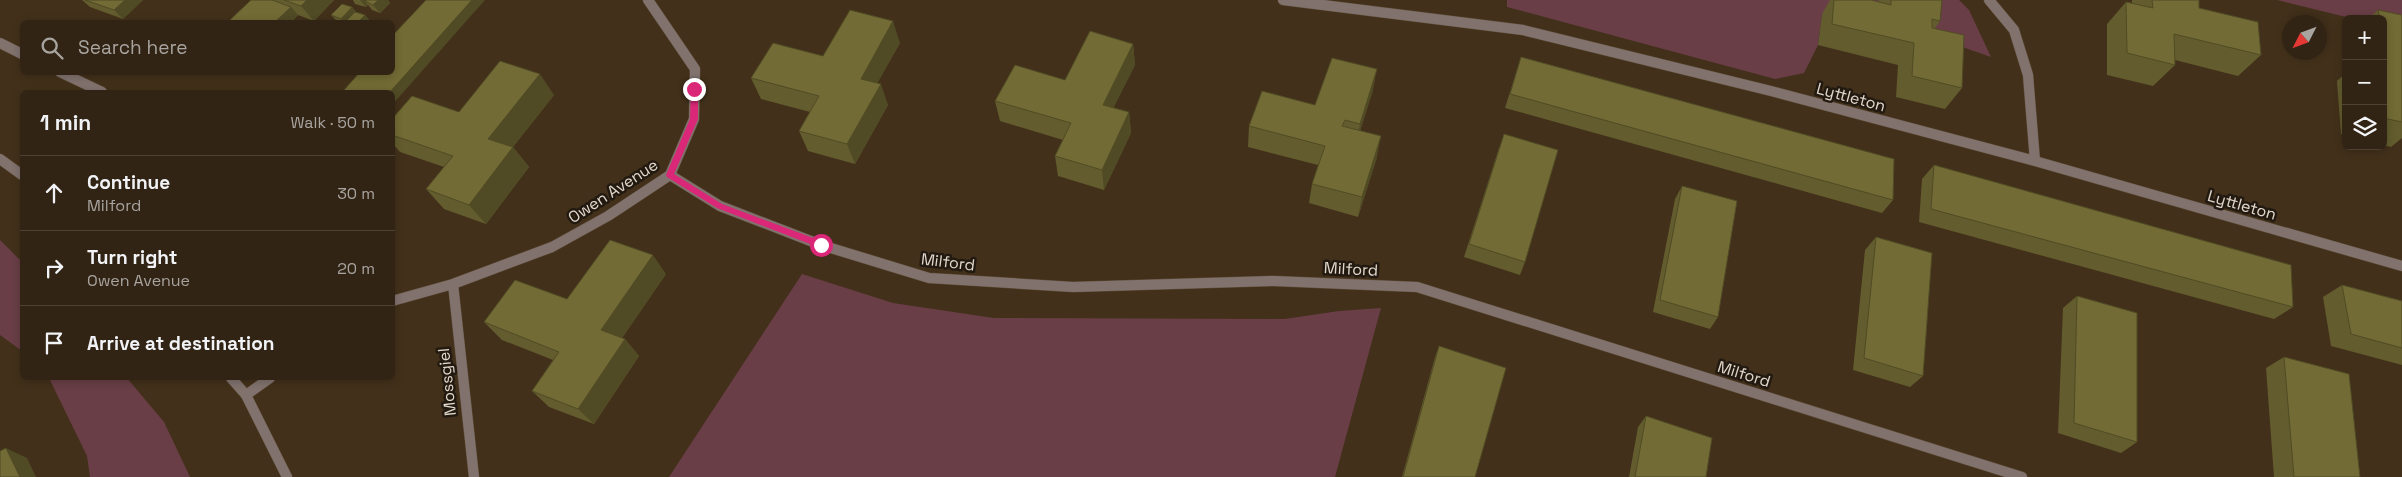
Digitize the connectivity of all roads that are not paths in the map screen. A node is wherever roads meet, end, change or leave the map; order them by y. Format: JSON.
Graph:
{"nodes":[{"id":1,"x":648,"y":0,"type":"edge"},
{"id":2,"x":1283,"y":0,"type":"edge"},
{"id":3,"x":1989,"y":0,"type":"edge"},
{"id":4,"x":0,"y":43,"type":"edge"},
{"id":5,"x":20,"y":53,"type":"edge"},
{"id":6,"x":66,"y":75,"type":"edge"},
{"id":7,"x":98,"y":90,"type":"edge"},
{"id":8,"x":0,"y":159,"type":"edge"},
{"id":9,"x":2035,"y":161,"type":"junction"},
{"id":10,"x":20,"y":173,"type":"edge"},
{"id":11,"x":670,"y":175,"type":"junction"},
{"id":12,"x":2402,"y":266,"type":"edge"},
{"id":13,"x":453,"y":284,"type":"junction"},
{"id":14,"x":397,"y":299,"type":"edge"},
{"id":15,"x":233,"y":380,"type":"edge"},
{"id":16,"x":267,"y":380,"type":"edge"},
{"id":17,"x":246,"y":395,"type":"junction"},
{"id":18,"x":287,"y":477,"type":"edge"},
{"id":19,"x":474,"y":477,"type":"edge"},
{"id":20,"x":2022,"y":477,"type":"edge"}],
"edges":[{"from":1,"to":11,"type":"street","name":"Owen Avenue"},
{"from":2,"to":9,"type":"street","name":"Lyttleton"},
{"from":3,"to":9,"type":"street"},
{"from":4,"to":5,"type":"street"},
{"from":6,"to":7,"type":"street"},
{"from":8,"to":10,"type":"street"},
{"from":9,"to":12,"type":"street","name":"Lyttleton"},
{"from":11,"to":13,"type":"street","name":"Owen Avenue"},
{"from":11,"to":20,"type":"street","name":"Milford"},
{"from":13,"to":14,"type":"street","name":"Owen Avenue"},
{"from":13,"to":19,"type":"street","name":"Mossgiel"},
{"from":15,"to":17,"type":"street"},
{"from":16,"to":17,"type":"street"},
{"from":17,"to":18,"type":"street"}]}
